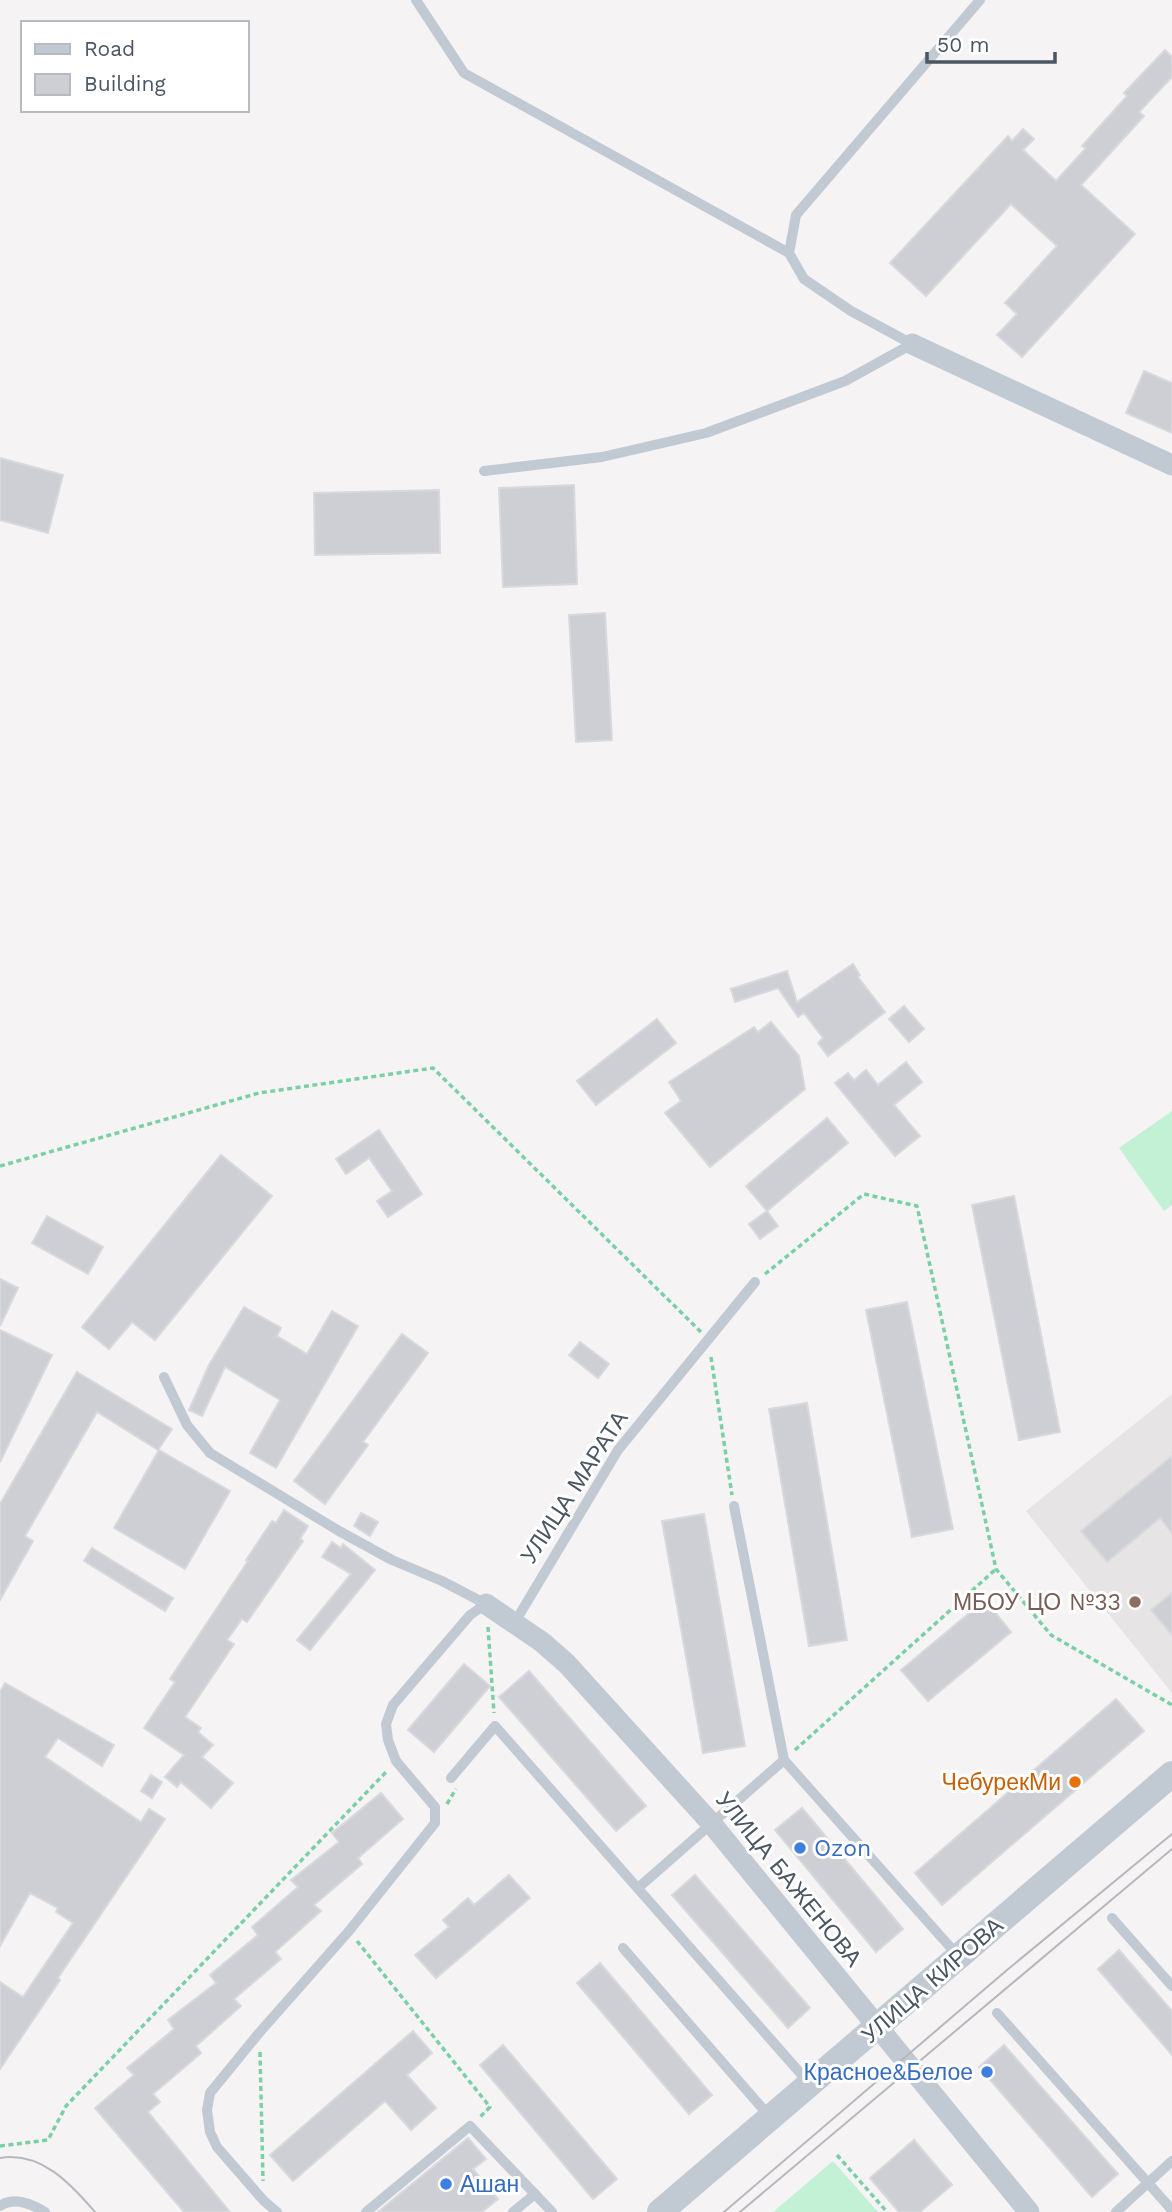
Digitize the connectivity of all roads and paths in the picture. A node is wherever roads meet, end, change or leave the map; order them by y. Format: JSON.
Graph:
{"nodes":[{"id":1,"x":416,"y":0,"type":"edge"},
{"id":2,"x":979,"y":0,"type":"edge"},
{"id":3,"x":789,"y":253,"type":"junction"},
{"id":4,"x":912,"y":344,"type":"junction"},
{"id":5,"x":1172,"y":464,"type":"edge"},
{"id":6,"x":484,"y":471,"type":"dead end"},
{"id":7,"x":0,"y":1166,"type":"edge"},
{"id":8,"x":755,"y":1282,"type":"joint"},
{"id":9,"x":708,"y":1339,"type":"junction"},
{"id":10,"x":164,"y":1377,"type":"dead end"},
{"id":11,"x":734,"y":1506,"type":"joint"},
{"id":12,"x":996,"y":1569,"type":"junction"},
{"id":13,"x":486,"y":1604,"type":"junction"},
{"id":14,"x":515,"y":1622,"type":"junction"},
{"id":15,"x":1172,"y":1705,"type":"edge"},
{"id":16,"x":495,"y":1726,"type":"junction"},
{"id":17,"x":784,"y":1760,"type":"junction"},
{"id":18,"x":396,"y":1761,"type":"junction"},
{"id":19,"x":1172,"y":1774,"type":"edge"},
{"id":20,"x":451,"y":1778,"type":"dead end"},
{"id":21,"x":711,"y":1823,"type":"junction"},
{"id":22,"x":638,"y":1888,"type":"junction"},
{"id":23,"x":1112,"y":1918,"type":"dead end"},
{"id":24,"x":349,"y":1931,"type":"junction"},
{"id":25,"x":623,"y":1948,"type":"dead end"},
{"id":26,"x":959,"y":1957,"type":"junction"},
{"id":27,"x":1172,"y":1986,"type":"edge"},
{"id":28,"x":997,"y":2013,"type":"dead end"},
{"id":29,"x":876,"y":2028,"type":"junction"},
{"id":30,"x":259,"y":2033,"type":"junction"},
{"id":31,"x":811,"y":2084,"type":"junction"},
{"id":32,"x":771,"y":2119,"type":"junction"},
{"id":33,"x":470,"y":2126,"type":"junction"},
{"id":34,"x":0,"y":2146,"type":"edge"},
{"id":35,"x":837,"y":2155,"type":"dead end"},
{"id":36,"x":1172,"y":2161,"type":"edge"},
{"id":37,"x":1149,"y":2183,"type":"junction"},
{"id":38,"x":535,"y":2194,"type":"junction"},
{"id":39,"x":264,"y":2201,"type":"junction"},
{"id":40,"x":0,"y":2206,"type":"edge"},
{"id":41,"x":1172,"y":2210,"type":"edge"},
{"id":42,"x":45,"y":2212,"type":"edge"},
{"id":43,"x":277,"y":2212,"type":"edge"},
{"id":44,"x":366,"y":2212,"type":"edge"},
{"id":45,"x":513,"y":2212,"type":"edge"},
{"id":46,"x":552,"y":2212,"type":"edge"},
{"id":47,"x":660,"y":2212,"type":"edge"},
{"id":48,"x":887,"y":2212,"type":"edge"},
{"id":49,"x":1028,"y":2212,"type":"edge"},
{"id":50,"x":1116,"y":2212,"type":"edge"}],
"edges":[{"from":1,"to":3,"type":"lane"},
{"from":2,"to":3,"type":"lane"},
{"from":3,"to":4,"type":"lane"},
{"from":4,"to":5,"type":"street"},
{"from":4,"to":6,"type":"lane"},
{"from":7,"to":9,"type":"path"},
{"from":8,"to":9,"type":"lane","name":"УЛИЦА МАРАТА"},
{"from":8,"to":12,"type":"path"},
{"from":9,"to":11,"type":"path"},
{"from":9,"to":14,"type":"lane","name":"УЛИЦА МАРАТА"},
{"from":10,"to":13,"type":"lane"},
{"from":11,"to":17,"type":"lane"},
{"from":12,"to":15,"type":"path"},
{"from":12,"to":17,"type":"path"},
{"from":13,"to":14,"type":"street","name":"УЛИЦА БАЖЕНОВА"},
{"from":13,"to":16,"type":"path"},
{"from":13,"to":18,"type":"lane"},
{"from":14,"to":21,"type":"street","name":"УЛИЦА БАЖЕНОВА"},
{"from":16,"to":20,"type":"lane"},
{"from":16,"to":22,"type":"lane"},
{"from":17,"to":21,"type":"lane"},
{"from":17,"to":26,"type":"lane"},
{"from":18,"to":24,"type":"lane"},
{"from":18,"to":34,"type":"path"},
{"from":19,"to":26,"type":"street","name":"УЛИЦА КИРОВА"},
{"from":21,"to":22,"type":"lane"},
{"from":21,"to":29,"type":"street","name":"УЛИЦА БАЖЕНОВА"},
{"from":22,"to":31,"type":"lane"},
{"from":23,"to":27,"type":"lane"},
{"from":24,"to":30,"type":"lane"},
{"from":24,"to":33,"type":"path"},
{"from":25,"to":32,"type":"lane"},
{"from":26,"to":29,"type":"street","name":"УЛИЦА КИРОВА"},
{"from":28,"to":37,"type":"lane"},
{"from":29,"to":31,"type":"street","name":"УЛИЦА КИРОВА"},
{"from":29,"to":49,"type":"street","name":"УЛИЦА БАЖЕНОВА"},
{"from":30,"to":39,"type":"path"},
{"from":30,"to":39,"type":"lane"},
{"from":31,"to":32,"type":"street","name":"УЛИЦА КИРОВА"},
{"from":32,"to":47,"type":"street","name":"УЛИЦА КИРОВА"},
{"from":33,"to":38,"type":"lane"},
{"from":33,"to":44,"type":"lane"},
{"from":35,"to":48,"type":"path"},
{"from":36,"to":37,"type":"lane"},
{"from":37,"to":41,"type":"lane"},
{"from":37,"to":50,"type":"lane"},
{"from":38,"to":45,"type":"lane"},
{"from":38,"to":46,"type":"lane"},
{"from":39,"to":43,"type":"lane"},
{"from":40,"to":42,"type":"lane"}]}
